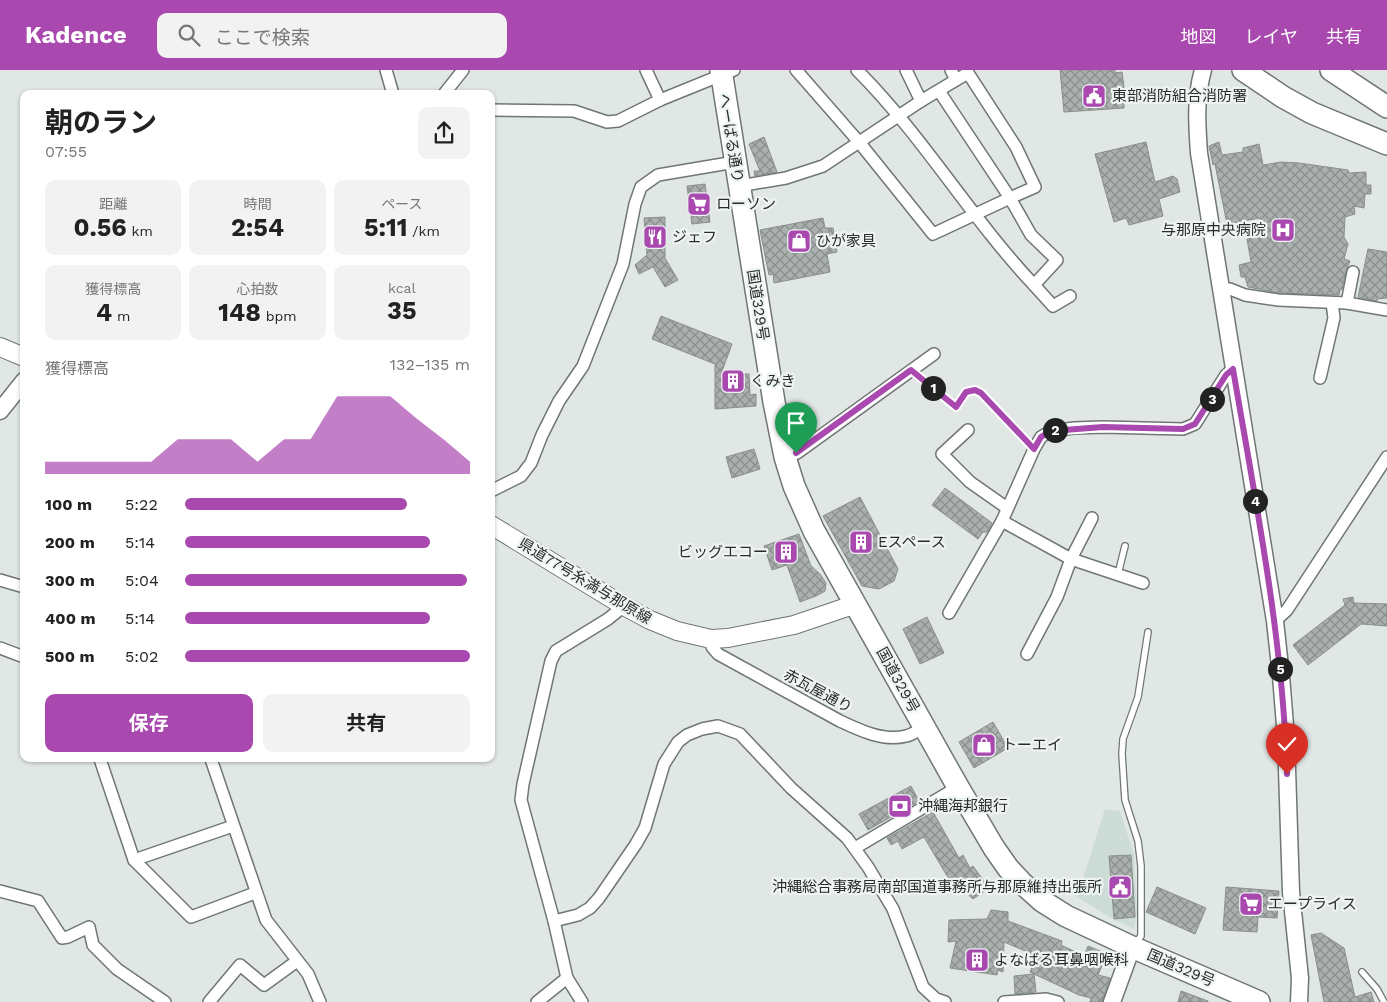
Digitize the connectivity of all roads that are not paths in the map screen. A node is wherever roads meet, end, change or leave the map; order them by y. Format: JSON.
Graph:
{"nodes":[{"id":1,"x":386,"y":70,"type":"edge"},
{"id":2,"x":463,"y":70,"type":"edge"},
{"id":3,"x":646,"y":70,"type":"edge"},
{"id":4,"x":796,"y":70,"type":"edge"},
{"id":5,"x":856,"y":70,"type":"edge"},
{"id":6,"x":906,"y":70,"type":"edge"},
{"id":7,"x":1204,"y":70,"type":"edge"},
{"id":8,"x":1243,"y":70,"type":"edge"},
{"id":9,"x":1331,"y":70,"type":"edge"},
{"id":10,"x":970,"y":71,"type":"edge"},
{"id":11,"x":726,"y":72,"type":"edge"},
{"id":12,"x":953,"y":75,"type":"edge"},
{"id":13,"x":391,"y":90,"type":"edge"},
{"id":14,"x":447,"y":90,"type":"edge"},
{"id":15,"x":939,"y":91,"type":"junction"},
{"id":16,"x":660,"y":100,"type":"junction"},
{"id":17,"x":921,"y":100,"type":"junction"},
{"id":18,"x":1387,"y":107,"type":"edge"},
{"id":19,"x":495,"y":110,"type":"edge"},
{"id":20,"x":899,"y":116,"type":"junction"},
{"id":21,"x":859,"y":142,"type":"junction"},
{"id":22,"x":1387,"y":144,"type":"edge"},
{"id":23,"x":735,"y":162,"type":"junction"},
{"id":24,"x":740,"y":196,"type":"junction"},
{"id":25,"x":1010,"y":198,"type":"junction"},
{"id":26,"x":976,"y":214,"type":"junction"},
{"id":27,"x":1353,"y":272,"type":"dead end"},
{"id":28,"x":1034,"y":285,"type":"junction"},
{"id":29,"x":1220,"y":289,"type":"junction"},
{"id":30,"x":1070,"y":296,"type":"dead end"},
{"id":31,"x":1347,"y":303,"type":"junction"},
{"id":32,"x":1332,"y":304,"type":"junction"},
{"id":33,"x":1387,"y":310,"type":"edge"},
{"id":34,"x":0,"y":347,"type":"edge"},
{"id":35,"x":934,"y":354,"type":"dead end"},
{"id":36,"x":20,"y":356,"type":"edge"},
{"id":37,"x":1233,"y":369,"type":"junction"},
{"id":38,"x":911,"y":370,"type":"junction"},
{"id":39,"x":1320,"y":378,"type":"dead end"},
{"id":40,"x":20,"y":386,"type":"edge"},
{"id":41,"x":0,"y":411,"type":"edge"},
{"id":42,"x":968,"y":430,"type":"dead end"},
{"id":43,"x":1034,"y":449,"type":"junction"},
{"id":44,"x":785,"y":457,"type":"junction"},
{"id":45,"x":1387,"y":457,"type":"edge"},
{"id":46,"x":1382,"y":475,"type":"edge"},
{"id":47,"x":495,"y":489,"type":"edge"},
{"id":48,"x":1007,"y":508,"type":"junction"},
{"id":49,"x":1092,"y":518,"type":"dead end"},
{"id":50,"x":1002,"y":521,"type":"junction"},
{"id":51,"x":495,"y":530,"type":"edge"},
{"id":52,"x":1125,"y":546,"type":"dead end"},
{"id":53,"x":1071,"y":559,"type":"junction"},
{"id":54,"x":1118,"y":574,"type":"junction"},
{"id":55,"x":0,"y":580,"type":"edge"},
{"id":56,"x":1143,"y":583,"type":"dead end"},
{"id":57,"x":20,"y":586,"type":"edge"},
{"id":58,"x":856,"y":604,"type":"junction"},
{"id":59,"x":624,"y":606,"type":"junction"},
{"id":60,"x":949,"y":612,"type":"dead end"},
{"id":61,"x":1275,"y":621,"type":"junction"},
{"id":62,"x":1148,"y":632,"type":"dead end"},
{"id":63,"x":711,"y":639,"type":"junction"},
{"id":64,"x":0,"y":648,"type":"edge"},
{"id":65,"x":1027,"y":654,"type":"dead end"},
{"id":66,"x":20,"y":656,"type":"edge"},
{"id":67,"x":924,"y":727,"type":"junction"},
{"id":68,"x":101,"y":762,"type":"edge"},
{"id":69,"x":212,"y":762,"type":"edge"},
{"id":70,"x":958,"y":787,"type":"junction"},
{"id":71,"x":233,"y":826,"type":"junction"},
{"id":72,"x":855,"y":848,"type":"junction"},
{"id":73,"x":134,"y":860,"type":"junction"},
{"id":74,"x":0,"y":891,"type":"edge"},
{"id":75,"x":255,"y":893,"type":"junction"},
{"id":76,"x":554,"y":921,"type":"junction"},
{"id":77,"x":1132,"y":947,"type":"junction"},
{"id":78,"x":298,"y":961,"type":"junction"},
{"id":79,"x":1362,"y":972,"type":"dead end"},
{"id":80,"x":567,"y":978,"type":"junction"},
{"id":81,"x":937,"y":1001,"type":"edge"},
{"id":82,"x":165,"y":1002,"type":"edge"},
{"id":83,"x":209,"y":1002,"type":"edge"},
{"id":84,"x":320,"y":1002,"type":"edge"},
{"id":85,"x":537,"y":1002,"type":"edge"},
{"id":86,"x":582,"y":1002,"type":"edge"},
{"id":87,"x":1004,"y":1002,"type":"edge"},
{"id":88,"x":1058,"y":1002,"type":"edge"},
{"id":89,"x":1112,"y":1002,"type":"edge"},
{"id":90,"x":1259,"y":1002,"type":"edge"},
{"id":91,"x":1299,"y":1002,"type":"edge"},
{"id":92,"x":1384,"y":1002,"type":"edge"}],
"edges":[{"from":1,"to":13,"type":"street"},
{"from":2,"to":14,"type":"street"},
{"from":3,"to":16,"type":"street"},
{"from":4,"to":21,"type":"street"},
{"from":5,"to":20,"type":"street"},
{"from":6,"to":17,"type":"street"},
{"from":7,"to":29,"type":"main road"},
{"from":8,"to":22,"type":"highway"},
{"from":9,"to":18,"type":"highway"},
{"from":10,"to":12,"type":"street"},
{"from":10,"to":25,"type":"street"},
{"from":11,"to":16,"type":"street"},
{"from":11,"to":23,"type":"highway","name":"へーばる通り"},
{"from":12,"to":15,"type":"street"},
{"from":15,"to":17,"type":"street"},
{"from":15,"to":25,"type":"street"},
{"from":16,"to":19,"type":"street"},
{"from":17,"to":20,"type":"street"},
{"from":20,"to":21,"type":"street"},
{"from":20,"to":26,"type":"street"},
{"from":21,"to":24,"type":"street"},
{"from":21,"to":26,"type":"street"},
{"from":23,"to":24,"type":"highway","name":"へーばる通り"},
{"from":23,"to":47,"type":"street"},
{"from":24,"to":44,"type":"highway","name":"国道329号"},
{"from":25,"to":26,"type":"street"},
{"from":25,"to":28,"type":"street"},
{"from":26,"to":28,"type":"street"},
{"from":27,"to":31,"type":"street"},
{"from":28,"to":30,"type":"street"},
{"from":29,"to":32,"type":"street"},
{"from":29,"to":37,"type":"main road"},
{"from":31,"to":32,"type":"street"},
{"from":31,"to":33,"type":"street"},
{"from":32,"to":39,"type":"street"},
{"from":34,"to":36,"type":"main road"},
{"from":35,"to":38,"type":"street"},
{"from":37,"to":43,"type":"street"},
{"from":37,"to":61,"type":"main road"},
{"from":38,"to":43,"type":"lane"},
{"from":38,"to":44,"type":"street"},
{"from":40,"to":41,"type":"main road"},
{"from":42,"to":48,"type":"street"},
{"from":43,"to":48,"type":"street"},
{"from":44,"to":58,"type":"highway","name":"国道329号"},
{"from":45,"to":46,"type":"street"},
{"from":46,"to":61,"type":"street"},
{"from":48,"to":50,"type":"street"},
{"from":49,"to":53,"type":"street"},
{"from":50,"to":53,"type":"street"},
{"from":50,"to":60,"type":"street"},
{"from":51,"to":59,"type":"main road","name":"県道77号糸満与那原線"},
{"from":52,"to":54,"type":"lane"},
{"from":53,"to":54,"type":"street"},
{"from":53,"to":65,"type":"street"},
{"from":54,"to":56,"type":"street"},
{"from":55,"to":57,"type":"street"},
{"from":58,"to":63,"type":"main road","name":"県道77号糸満与那原線"},
{"from":58,"to":67,"type":"highway","name":"国道329号"},
{"from":59,"to":63,"type":"main road","name":"県道77号糸満与那原線"},
{"from":59,"to":76,"type":"street"},
{"from":61,"to":91,"type":"main road"},
{"from":62,"to":77,"type":"lane"},
{"from":63,"to":67,"type":"street","name":"赤瓦屋通り"},
{"from":64,"to":66,"type":"street"},
{"from":67,"to":70,"type":"highway","name":"国道329号"},
{"from":68,"to":73,"type":"street"},
{"from":69,"to":71,"type":"street"},
{"from":70,"to":72,"type":"street"},
{"from":70,"to":77,"type":"highway","name":"国道329号"},
{"from":71,"to":73,"type":"street"},
{"from":71,"to":75,"type":"street"},
{"from":72,"to":76,"type":"street"},
{"from":72,"to":81,"type":"street"},
{"from":73,"to":75,"type":"street"},
{"from":74,"to":82,"type":"street"},
{"from":75,"to":78,"type":"street"},
{"from":76,"to":80,"type":"street"},
{"from":77,"to":89,"type":"main road"},
{"from":77,"to":90,"type":"highway","name":"国道329号"},
{"from":78,"to":83,"type":"street"},
{"from":78,"to":84,"type":"street"},
{"from":79,"to":92,"type":"lane"},
{"from":80,"to":85,"type":"street"},
{"from":80,"to":86,"type":"street"},
{"from":87,"to":88,"type":"street"}]}
